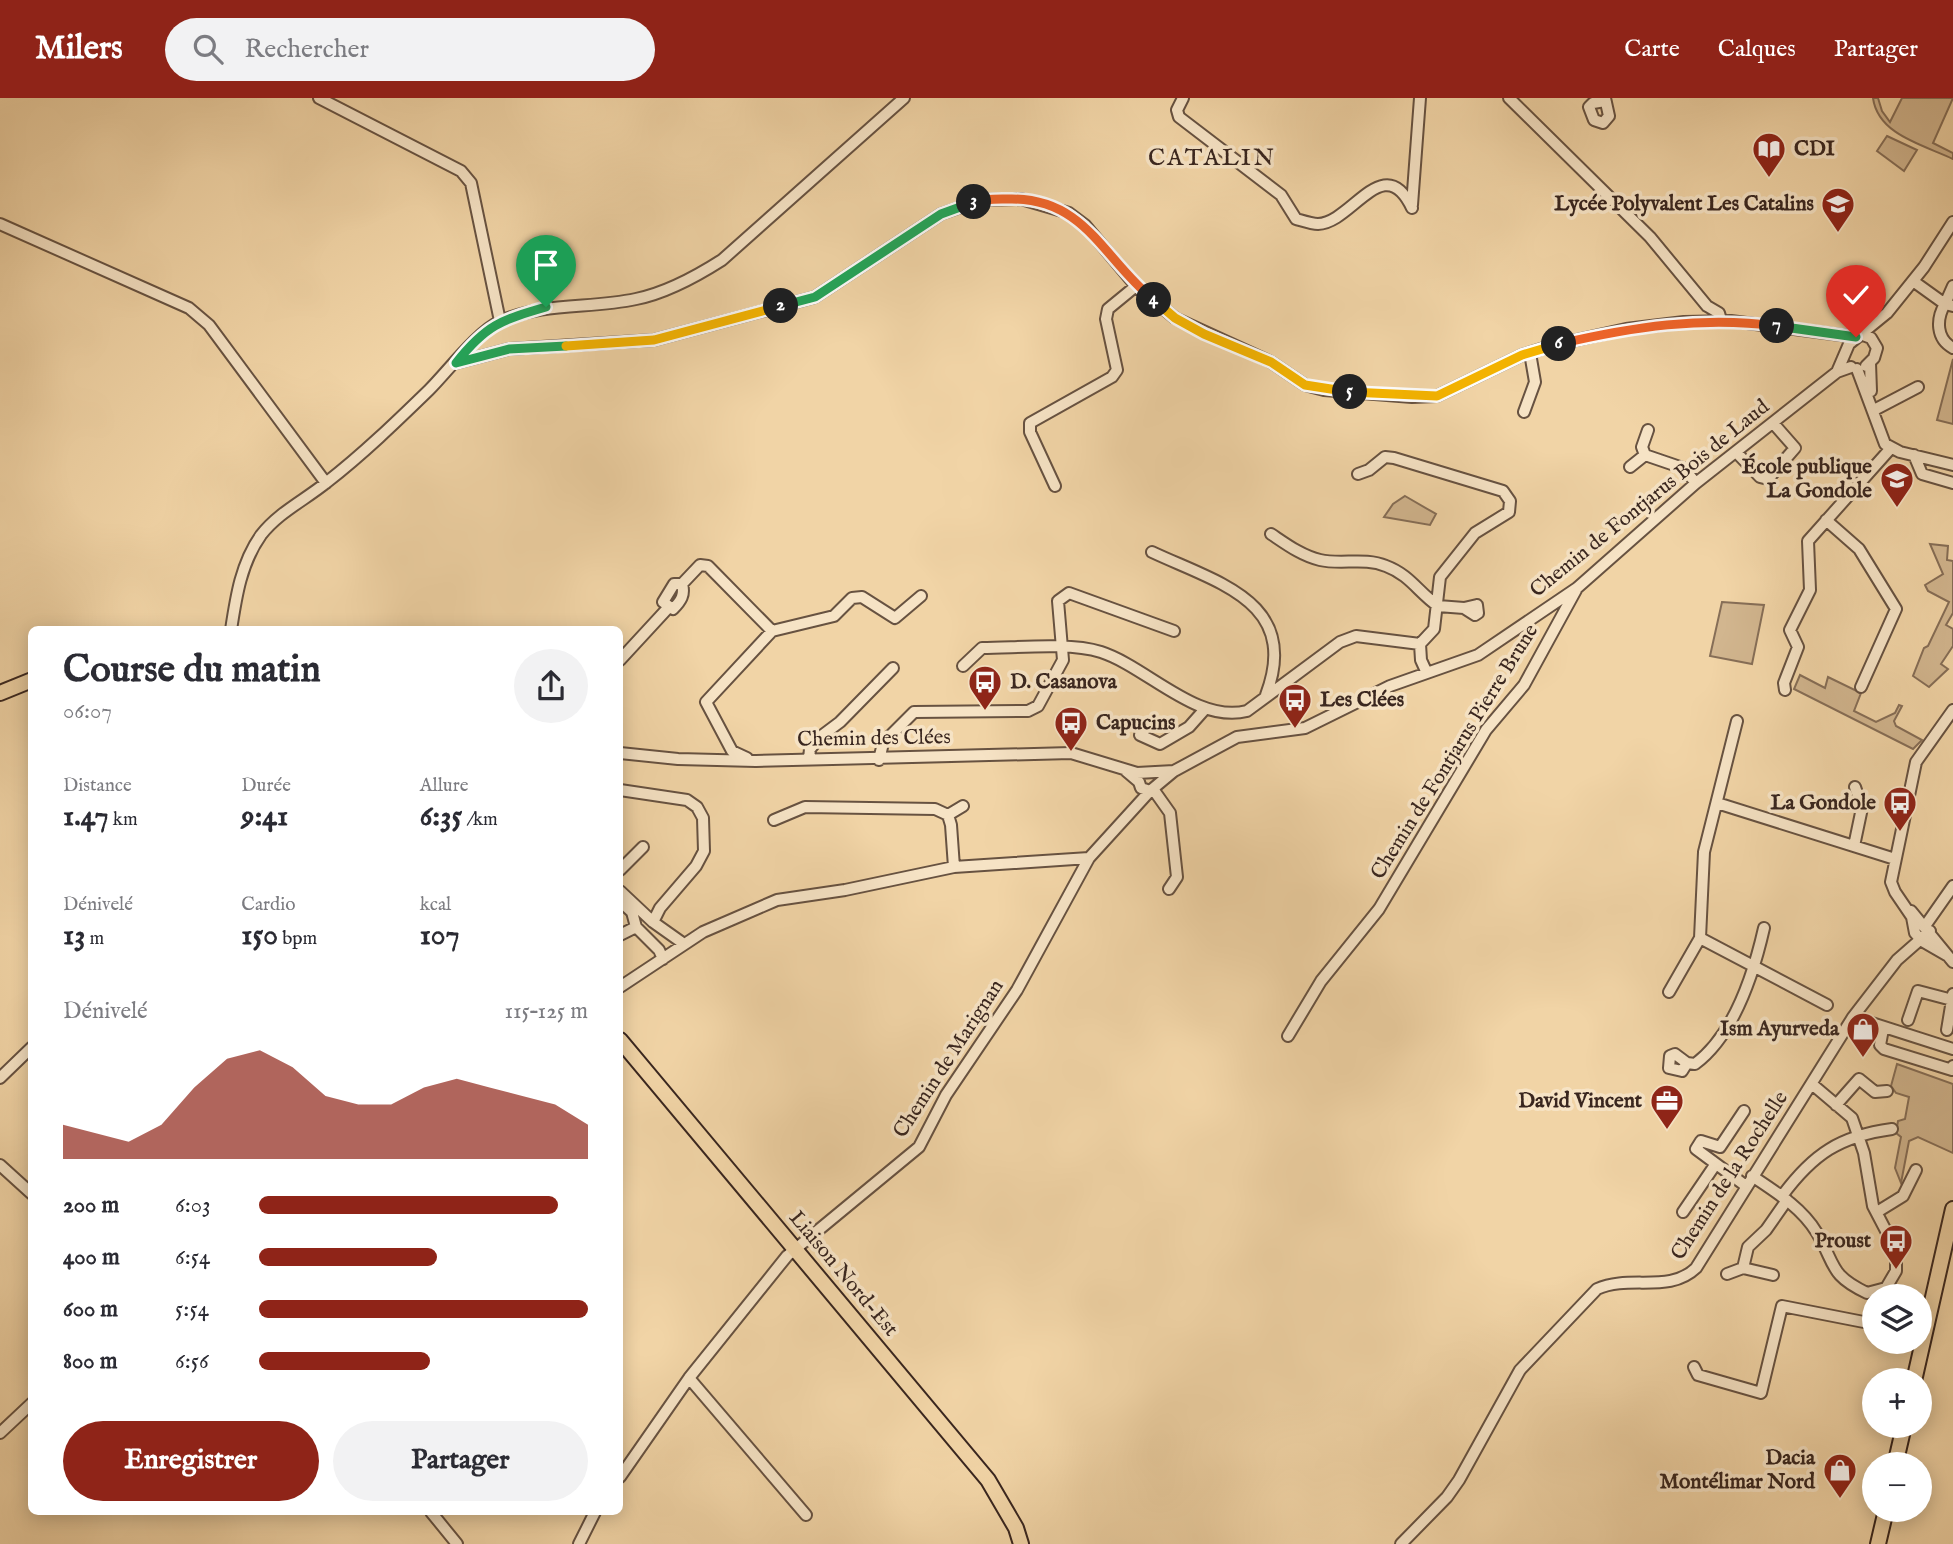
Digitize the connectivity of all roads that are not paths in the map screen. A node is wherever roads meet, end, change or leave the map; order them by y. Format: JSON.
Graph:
{"nodes":[{"id":1,"x":319,"y":98,"type":"edge"},
{"id":2,"x":904,"y":98,"type":"edge"},
{"id":3,"x":1184,"y":98,"type":"edge"},
{"id":4,"x":1420,"y":98,"type":"edge"},
{"id":5,"x":1509,"y":98,"type":"edge"},
{"id":6,"x":1953,"y":222,"type":"edge"},
{"id":7,"x":0,"y":224,"type":"edge"},
{"id":8,"x":1913,"y":281,"type":"junction"},
{"id":9,"x":1136,"y":286,"type":"junction"},
{"id":10,"x":1953,"y":286,"type":"edge"},
{"id":11,"x":1949,"y":305,"type":"edge"},
{"id":12,"x":1707,"y":306,"type":"junction"},
{"id":13,"x":1887,"y":313,"type":"junction"},
{"id":14,"x":1721,"y":320,"type":"junction"},
{"id":15,"x":499,"y":321,"type":"junction"},
{"id":16,"x":1707,"y":321,"type":"junction"},
{"id":17,"x":1832,"y":334,"type":"junction"},
{"id":18,"x":1860,"y":336,"type":"junction"},
{"id":19,"x":1876,"y":343,"type":"junction"},
{"id":20,"x":1953,"y":348,"type":"edge"},
{"id":21,"x":1530,"y":353,"type":"junction"},
{"id":22,"x":1849,"y":361,"type":"junction"},
{"id":23,"x":456,"y":363,"type":"junction"},
{"id":24,"x":1870,"y":363,"type":"junction"},
{"id":25,"x":1836,"y":372,"type":"junction"},
{"id":26,"x":1862,"y":381,"type":"junction"},
{"id":27,"x":1918,"y":387,"type":"dead end"},
{"id":28,"x":1876,"y":409,"type":"junction"},
{"id":29,"x":1524,"y":412,"type":"dead end"},
{"id":30,"x":1773,"y":423,"type":"junction"},
{"id":31,"x":1648,"y":430,"type":"dead end"},
{"id":32,"x":1891,"y":448,"type":"junction"},
{"id":33,"x":1736,"y":452,"type":"junction"},
{"id":34,"x":1645,"y":455,"type":"junction"},
{"id":35,"x":1914,"y":455,"type":"junction"},
{"id":36,"x":1953,"y":465,"type":"edge"},
{"id":37,"x":1630,"y":467,"type":"dead end"},
{"id":38,"x":1358,"y":474,"type":"dead end"},
{"id":39,"x":326,"y":483,"type":"junction"},
{"id":40,"x":1696,"y":483,"type":"junction"},
{"id":41,"x":1953,"y":483,"type":"edge"},
{"id":42,"x":1055,"y":486,"type":"dead end"},
{"id":43,"x":1826,"y":520,"type":"junction"},
{"id":44,"x":1271,"y":534,"type":"dead end"},
{"id":45,"x":1152,"y":552,"type":"dead end"},
{"id":46,"x":1440,"y":577,"type":"junction"},
{"id":47,"x":1415,"y":582,"type":"junction"},
{"id":48,"x":1577,"y":588,"type":"junction"},
{"id":49,"x":920,"y":596,"type":"dead end"},
{"id":50,"x":1438,"y":606,"type":"junction"},
{"id":51,"x":234,"y":607,"type":"junction"},
{"id":52,"x":1464,"y":608,"type":"dead end"},
{"id":53,"x":232,"y":626,"type":"edge"},
{"id":54,"x":239,"y":626,"type":"edge"},
{"id":55,"x":772,"y":631,"type":"junction"},
{"id":56,"x":1174,"y":631,"type":"dead end"},
{"id":57,"x":1420,"y":644,"type":"junction"},
{"id":58,"x":1063,"y":648,"type":"junction"},
{"id":59,"x":623,"y":657,"type":"edge"},
{"id":60,"x":963,"y":666,"type":"dead end"},
{"id":61,"x":893,"y":668,"type":"dead end"},
{"id":62,"x":1426,"y":671,"type":"junction"},
{"id":63,"x":28,"y":682,"type":"edge"},
{"id":64,"x":1861,"y":687,"type":"dead end"},
{"id":65,"x":1785,"y":690,"type":"dead end"},
{"id":66,"x":0,"y":693,"type":"edge"},
{"id":67,"x":1266,"y":695,"type":"junction"},
{"id":68,"x":1205,"y":709,"type":"junction"},
{"id":69,"x":1953,"y":710,"type":"edge"},
{"id":70,"x":1247,"y":711,"type":"junction"},
{"id":71,"x":1233,"y":715,"type":"junction"},
{"id":72,"x":1737,"y":721,"type":"dead end"},
{"id":73,"x":1253,"y":734,"type":"junction"},
{"id":74,"x":1140,"y":735,"type":"dead end"},
{"id":75,"x":1237,"y":737,"type":"junction"},
{"id":76,"x":623,"y":753,"type":"edge"},
{"id":77,"x":809,"y":759,"type":"junction"},
{"id":78,"x":879,"y":760,"type":"junction"},
{"id":79,"x":756,"y":761,"type":"junction"},
{"id":80,"x":1148,"y":783,"type":"junction"},
{"id":81,"x":1855,"y":787,"type":"dead end"},
{"id":82,"x":623,"y":790,"type":"edge"},
{"id":83,"x":1717,"y":803,"type":"junction"},
{"id":84,"x":963,"y":806,"type":"dead end"},
{"id":85,"x":948,"y":815,"type":"junction"},
{"id":86,"x":774,"y":820,"type":"dead end"},
{"id":87,"x":1854,"y":846,"type":"junction"},
{"id":88,"x":643,"y":847,"type":"dead end"},
{"id":89,"x":1088,"y":858,"type":"junction"},
{"id":90,"x":1895,"y":859,"type":"junction"},
{"id":91,"x":623,"y":867,"type":"edge"},
{"id":92,"x":954,"y":867,"type":"junction"},
{"id":93,"x":1953,"y":886,"type":"edge"},
{"id":94,"x":1169,"y":889,"type":"dead end"},
{"id":95,"x":623,"y":894,"type":"edge"},
{"id":96,"x":623,"y":904,"type":"edge"},
{"id":97,"x":1907,"y":908,"type":"junction"},
{"id":98,"x":1933,"y":911,"type":"junction"},
{"id":99,"x":1917,"y":916,"type":"junction"},
{"id":100,"x":653,"y":922,"type":"junction"},
{"id":101,"x":636,"y":927,"type":"junction"},
{"id":102,"x":1764,"y":928,"type":"dead end"},
{"id":103,"x":1928,"y":928,"type":"junction"},
{"id":104,"x":623,"y":934,"type":"edge"},
{"id":105,"x":1700,"y":937,"type":"junction"},
{"id":106,"x":1919,"y":937,"type":"junction"},
{"id":107,"x":684,"y":944,"type":"junction"},
{"id":108,"x":663,"y":959,"type":"junction"},
{"id":109,"x":1950,"y":959,"type":"edge"},
{"id":110,"x":1755,"y":967,"type":"junction"},
{"id":111,"x":623,"y":986,"type":"edge"},
{"id":112,"x":1669,"y":992,"type":"dead end"},
{"id":113,"x":1952,"y":997,"type":"edge"},
{"id":114,"x":1826,"y":1005,"type":"dead end"},
{"id":115,"x":1853,"y":1017,"type":"junction"},
{"id":116,"x":1908,"y":1020,"type":"dead end"},
{"id":117,"x":1882,"y":1028,"type":"junction"},
{"id":118,"x":1947,"y":1030,"type":"dead end"},
{"id":119,"x":1288,"y":1036,"type":"dead end"},
{"id":120,"x":623,"y":1044,"type":"edge"},
{"id":121,"x":1953,"y":1049,"type":"edge"},
{"id":122,"x":28,"y":1051,"type":"edge"},
{"id":123,"x":1668,"y":1062,"type":"dead end"},
{"id":124,"x":1953,"y":1066,"type":"edge"},
{"id":125,"x":0,"y":1078,"type":"edge"},
{"id":126,"x":1813,"y":1085,"type":"junction"},
{"id":127,"x":1887,"y":1091,"type":"dead end"},
{"id":128,"x":1836,"y":1105,"type":"junction"},
{"id":129,"x":1744,"y":1111,"type":"dead end"},
{"id":130,"x":1892,"y":1129,"type":"dead end"},
{"id":131,"x":1857,"y":1134,"type":"junction"},
{"id":132,"x":1720,"y":1147,"type":"junction"},
{"id":133,"x":1713,"y":1163,"type":"junction"},
{"id":134,"x":0,"y":1165,"type":"edge"},
{"id":135,"x":1916,"y":1170,"type":"dead end"},
{"id":136,"x":1749,"y":1181,"type":"junction"},
{"id":137,"x":28,"y":1190,"type":"edge"},
{"id":138,"x":1785,"y":1198,"type":"junction"},
{"id":139,"x":1953,"y":1209,"type":"edge"},
{"id":140,"x":1683,"y":1212,"type":"dead end"},
{"id":141,"x":1877,"y":1212,"type":"junction"},
{"id":142,"x":1953,"y":1236,"type":"edge"},
{"id":143,"x":795,"y":1250,"type":"junction"},
{"id":144,"x":1743,"y":1268,"type":"junction"},
{"id":145,"x":1727,"y":1274,"type":"dead end"},
{"id":146,"x":1773,"y":1275,"type":"dead end"},
{"id":147,"x":1932,"y":1293,"type":"edge"},
{"id":148,"x":1862,"y":1322,"type":"edge"},
{"id":149,"x":1694,"y":1367,"type":"dead end"},
{"id":150,"x":1925,"y":1368,"type":"edge"},
{"id":151,"x":689,"y":1378,"type":"junction"},
{"id":152,"x":28,"y":1407,"type":"edge"},
{"id":153,"x":0,"y":1433,"type":"edge"},
{"id":154,"x":623,"y":1473,"type":"edge"},
{"id":155,"x":433,"y":1515,"type":"edge"},
{"id":156,"x":594,"y":1515,"type":"edge"},
{"id":157,"x":806,"y":1515,"type":"dead end"},
{"id":158,"x":1883,"y":1522,"type":"edge"},
{"id":159,"x":1892,"y":1522,"type":"edge"},
{"id":160,"x":457,"y":1544,"type":"edge"},
{"id":161,"x":579,"y":1544,"type":"edge"},
{"id":162,"x":1021,"y":1544,"type":"edge"},
{"id":163,"x":1401,"y":1544,"type":"edge"},
{"id":164,"x":1878,"y":1544,"type":"edge"},
{"id":165,"x":1887,"y":1544,"type":"edge"}],
"edges":[{"from":1,"to":15,"type":"street"},
{"from":2,"to":15,"type":"street"},
{"from":3,"to":4,"type":"street"},
{"from":5,"to":12,"type":"street"},
{"from":6,"to":8,"type":"street"},
{"from":7,"to":39,"type":"street"},
{"from":8,"to":11,"type":"street"},
{"from":8,"to":13,"type":"street"},
{"from":9,"to":21,"type":"street"},
{"from":9,"to":23,"type":"street"},
{"from":9,"to":42,"type":"street"},
{"from":10,"to":11,"type":"street"},
{"from":11,"to":20,"type":"street"},
{"from":12,"to":14,"type":"street"},
{"from":12,"to":16,"type":"street"},
{"from":13,"to":18,"type":"street"},
{"from":13,"to":19,"type":"street"},
{"from":14,"to":16,"type":"street"},
{"from":14,"to":17,"type":"street"},
{"from":15,"to":23,"type":"street"},
{"from":16,"to":21,"type":"street"},
{"from":17,"to":18,"type":"street"},
{"from":17,"to":22,"type":"street"},
{"from":18,"to":19,"type":"street"},
{"from":18,"to":22,"type":"street"},
{"from":19,"to":24,"type":"street"},
{"from":21,"to":29,"type":"street"},
{"from":22,"to":24,"type":"street"},
{"from":22,"to":25,"type":"street"},
{"from":22,"to":26,"type":"street"},
{"from":23,"to":39,"type":"street"},
{"from":24,"to":28,"type":"street"},
{"from":25,"to":26,"type":"street"},
{"from":25,"to":30,"type":"street","name":"Chemin de Fontjarus Bois de Laud"},
{"from":26,"to":32,"type":"street"},
{"from":27,"to":28,"type":"street"},
{"from":28,"to":32,"type":"street"},
{"from":30,"to":33,"type":"street","name":"Chemin de Fontjarus Bois de Laud"},
{"from":30,"to":33,"type":"street"},
{"from":31,"to":34,"type":"street"},
{"from":32,"to":35,"type":"street"},
{"from":32,"to":43,"type":"street"},
{"from":33,"to":40,"type":"street","name":"Chemin de Fontjarus Bois de Laud"},
{"from":34,"to":37,"type":"street"},
{"from":34,"to":40,"type":"street"},
{"from":35,"to":36,"type":"street"},
{"from":35,"to":41,"type":"street"},
{"from":38,"to":46,"type":"street"},
{"from":39,"to":51,"type":"street"},
{"from":40,"to":48,"type":"street","name":"Chemin de Fontjarus Bois de Laud"},
{"from":43,"to":64,"type":"street"},
{"from":43,"to":65,"type":"street"},
{"from":44,"to":47,"type":"street"},
{"from":45,"to":67,"type":"street"},
{"from":46,"to":47,"type":"street"},
{"from":46,"to":50,"type":"street"},
{"from":47,"to":50,"type":"street"},
{"from":48,"to":62,"type":"street","name":"Chemin de Fontjarus Bois de Laud"},
{"from":48,"to":119,"type":"street","name":"Chemin de Fontjarus Pierre Brune"},
{"from":49,"to":55,"type":"street"},
{"from":50,"to":52,"type":"street"},
{"from":50,"to":57,"type":"street"},
{"from":51,"to":53,"type":"street"},
{"from":51,"to":54,"type":"street"},
{"from":55,"to":59,"type":"street"},
{"from":55,"to":79,"type":"street"},
{"from":56,"to":58,"type":"street"},
{"from":57,"to":62,"type":"street"},
{"from":57,"to":67,"type":"street"},
{"from":58,"to":60,"type":"street"},
{"from":58,"to":68,"type":"street"},
{"from":58,"to":78,"type":"street"},
{"from":61,"to":77,"type":"street"},
{"from":62,"to":73,"type":"street","name":"Chemin de Fontjarus Bois de Laud"},
{"from":63,"to":66,"type":"main road"},
{"from":67,"to":70,"type":"street"},
{"from":68,"to":71,"type":"street"},
{"from":68,"to":74,"type":"street"},
{"from":69,"to":90,"type":"street"},
{"from":70,"to":71,"type":"street"},
{"from":70,"to":73,"type":"street"},
{"from":71,"to":75,"type":"street"},
{"from":72,"to":83,"type":"street"},
{"from":73,"to":75,"type":"street","name":"Chemin de Fontjarus Bois de Laud"},
{"from":75,"to":80,"type":"street","name":"Chemin de Fontjarus Bois de Laud"},
{"from":76,"to":79,"type":"street","name":"Chemin des Clées"},
{"from":77,"to":78,"type":"street","name":"Chemin des Clées"},
{"from":77,"to":79,"type":"street","name":"Chemin des Clées"},
{"from":78,"to":80,"type":"street","name":"Chemin des Clées"},
{"from":80,"to":89,"type":"street"},
{"from":80,"to":94,"type":"street","name":"Chemin des Clées"},
{"from":81,"to":87,"type":"street"},
{"from":82,"to":100,"type":"street"},
{"from":83,"to":87,"type":"street"},
{"from":83,"to":105,"type":"street"},
{"from":84,"to":85,"type":"street"},
{"from":85,"to":86,"type":"street"},
{"from":85,"to":92,"type":"street"},
{"from":87,"to":90,"type":"street"},
{"from":88,"to":91,"type":"street"},
{"from":89,"to":92,"type":"street"},
{"from":89,"to":143,"type":"street","name":"Chemin de Marignan"},
{"from":90,"to":97,"type":"street"},
{"from":92,"to":107,"type":"street"},
{"from":93,"to":98,"type":"street","name":"Chemin de la Rochelle"},
{"from":95,"to":100,"type":"street"},
{"from":96,"to":101,"type":"street"},
{"from":97,"to":99,"type":"street"},
{"from":97,"to":106,"type":"street"},
{"from":98,"to":99,"type":"street"},
{"from":98,"to":103,"type":"street","name":"Chemin de la Rochelle"},
{"from":99,"to":103,"type":"street"},
{"from":100,"to":107,"type":"street"},
{"from":101,"to":104,"type":"street"},
{"from":101,"to":108,"type":"street"},
{"from":102,"to":110,"type":"street"},
{"from":103,"to":106,"type":"street","name":"Chemin de la Rochelle"},
{"from":103,"to":109,"type":"street"},
{"from":105,"to":110,"type":"street"},
{"from":105,"to":112,"type":"street"},
{"from":106,"to":109,"type":"street"},
{"from":106,"to":115,"type":"street","name":"Chemin de la Rochelle"},
{"from":107,"to":108,"type":"street"},
{"from":108,"to":111,"type":"street"},
{"from":110,"to":114,"type":"street"},
{"from":110,"to":123,"type":"street"},
{"from":113,"to":116,"type":"street"},
{"from":113,"to":118,"type":"street"},
{"from":115,"to":117,"type":"street"},
{"from":115,"to":126,"type":"street","name":"Chemin de la Rochelle"},
{"from":117,"to":121,"type":"street"},
{"from":117,"to":124,"type":"street"},
{"from":120,"to":143,"type":"main road","name":"Liaison Nord-Est"},
{"from":122,"to":125,"type":"street"},
{"from":126,"to":128,"type":"street"},
{"from":126,"to":136,"type":"street","name":"Chemin de la Rochelle"},
{"from":127,"to":128,"type":"street"},
{"from":128,"to":131,"type":"street"},
{"from":129,"to":132,"type":"street"},
{"from":130,"to":131,"type":"street"},
{"from":131,"to":138,"type":"street"},
{"from":131,"to":141,"type":"street"},
{"from":132,"to":133,"type":"street"},
{"from":132,"to":133,"type":"street"},
{"from":133,"to":136,"type":"street"},
{"from":133,"to":140,"type":"street"},
{"from":134,"to":137,"type":"street"},
{"from":135,"to":141,"type":"street"},
{"from":136,"to":138,"type":"street"},
{"from":136,"to":163,"type":"street","name":"Chemin de la Rochelle"},
{"from":138,"to":141,"type":"street"},
{"from":138,"to":144,"type":"street"},
{"from":139,"to":147,"type":"main road"},
{"from":142,"to":150,"type":"main road"},
{"from":143,"to":151,"type":"street","name":"Chemin de Marignan"},
{"from":143,"to":162,"type":"main road","name":"Liaison Nord-Est"},
{"from":144,"to":145,"type":"street"},
{"from":144,"to":146,"type":"street"},
{"from":148,"to":149,"type":"street"},
{"from":151,"to":154,"type":"street","name":"Chemin de Marignan"},
{"from":151,"to":157,"type":"street"},
{"from":152,"to":153,"type":"street"},
{"from":155,"to":160,"type":"street"},
{"from":156,"to":161,"type":"street"},
{"from":158,"to":164,"type":"main road"},
{"from":159,"to":165,"type":"main road"}]}
